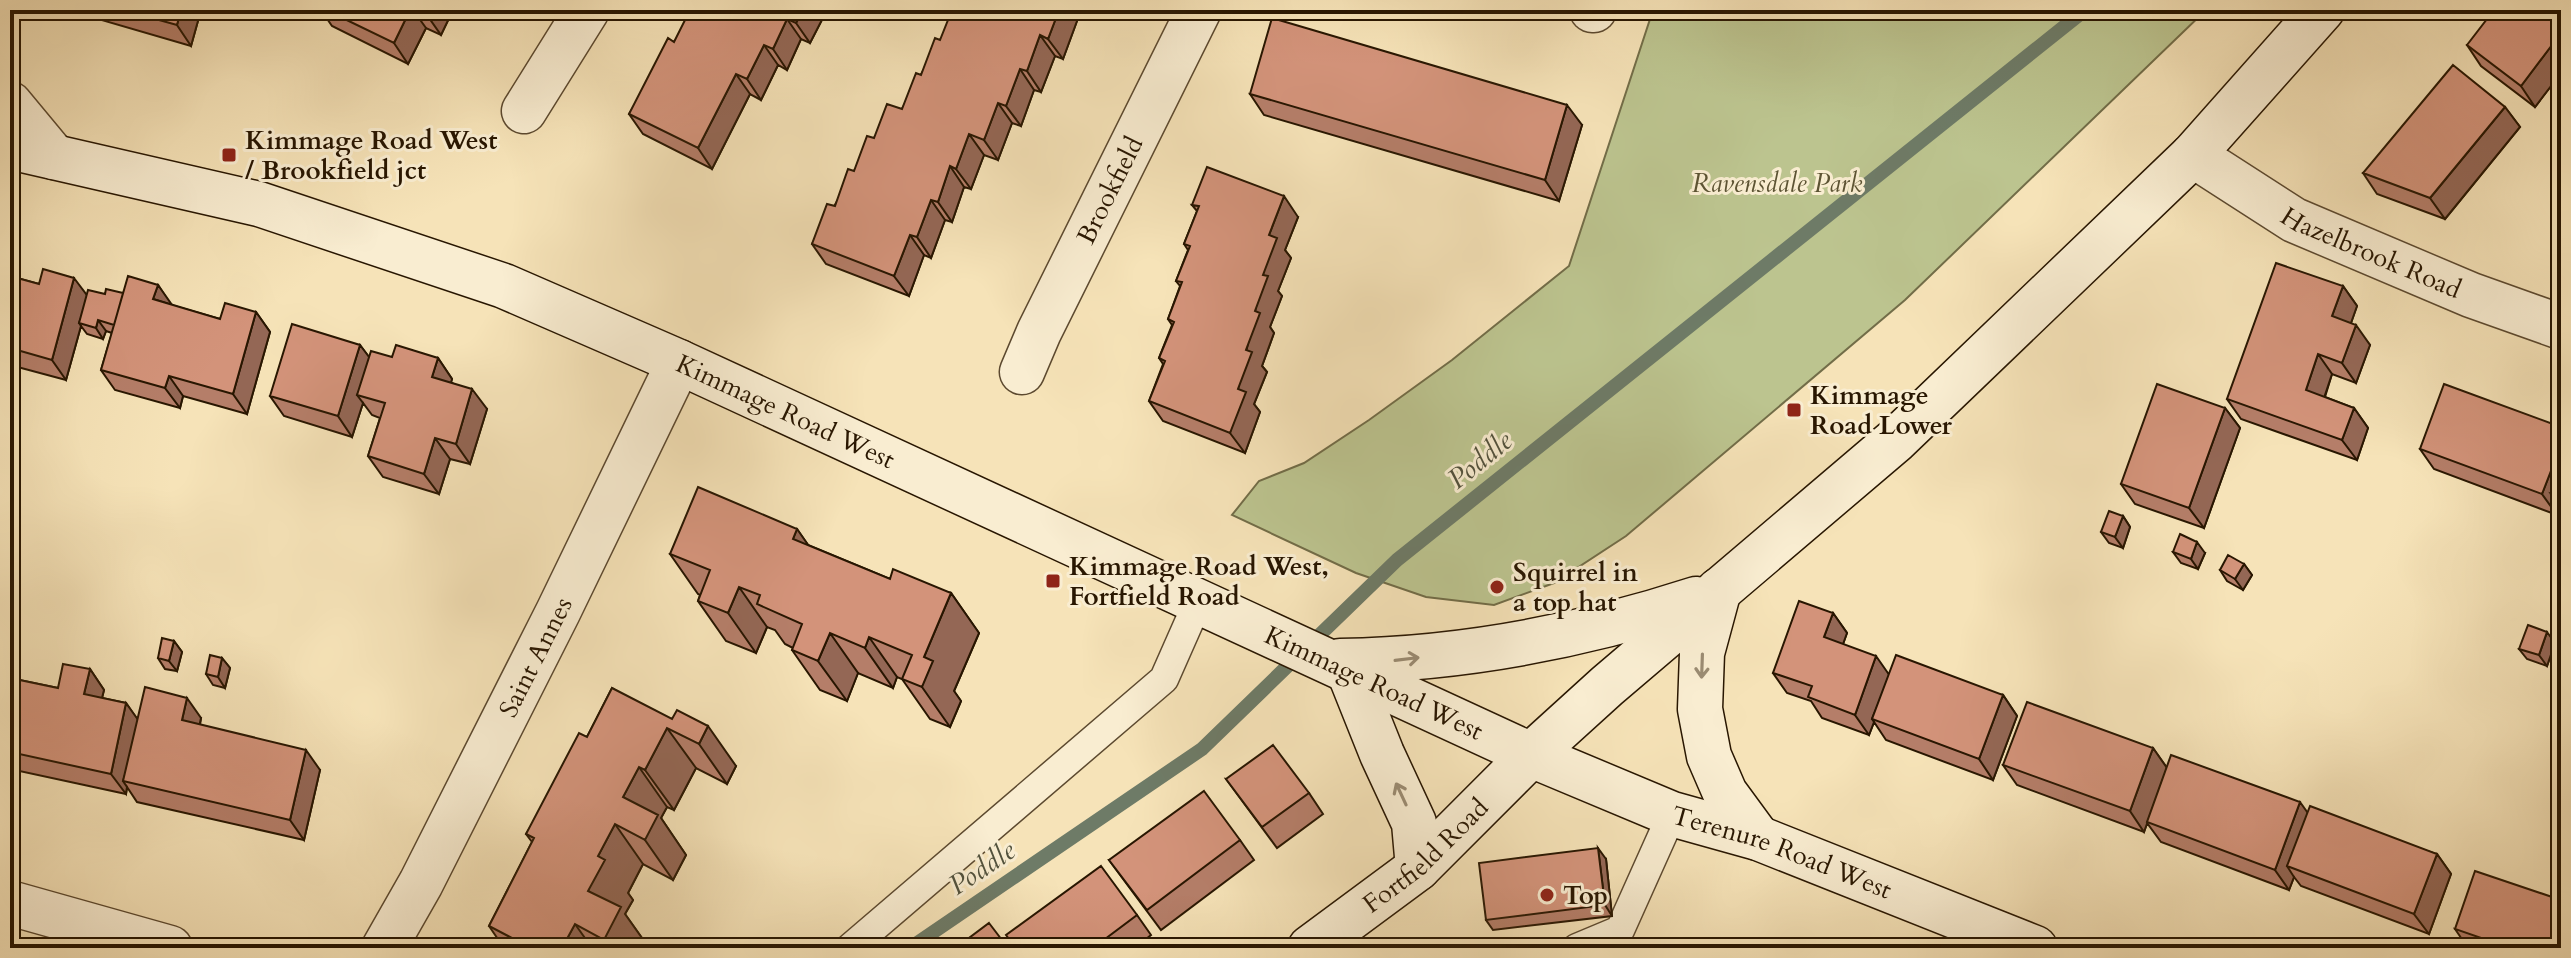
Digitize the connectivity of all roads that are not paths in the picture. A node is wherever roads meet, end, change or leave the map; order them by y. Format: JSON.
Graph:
{"nodes":[{"id":1,"x":587,"y":10,"type":"edge"},
{"id":2,"x":1199,"y":10,"type":"edge"},
{"id":3,"x":2322,"y":10,"type":"edge"},
{"id":4,"x":10,"y":104,"type":"edge"},
{"id":5,"x":524,"y":111,"type":"dead end"},
{"id":6,"x":10,"y":147,"type":"edge"},
{"id":7,"x":2193,"y":155,"type":"junction"},
{"id":8,"x":54,"y":157,"type":"junction"},
{"id":9,"x":2561,"y":327,"type":"edge"},
{"id":10,"x":679,"y":362,"type":"junction"},
{"id":11,"x":1022,"y":372,"type":"dead end"},
{"id":12,"x":1717,"y":592,"type":"junction"},
{"id":13,"x":1198,"y":602,"type":"junction"},
{"id":14,"x":1339,"y":665,"type":"junction"},
{"id":15,"x":1531,"y":755,"type":"junction"},
{"id":16,"x":1672,"y":814,"type":"junction"},
{"id":17,"x":1758,"y":838,"type":"junction"},
{"id":18,"x":1418,"y":868,"type":"junction"},
{"id":19,"x":10,"y":903,"type":"edge"},
{"id":20,"x":1328,"y":943,"type":"edge"},
{"id":21,"x":170,"y":948,"type":"edge"},
{"id":22,"x":384,"y":948,"type":"edge"},
{"id":23,"x":850,"y":948,"type":"edge"},
{"id":24,"x":1577,"y":948,"type":"edge"},
{"id":25,"x":2035,"y":948,"type":"edge"}],
"edges":[{"from":1,"to":5,"type":"main road"},
{"from":2,"to":11,"type":"main road","name":"Brookfield"},
{"from":3,"to":7,"type":"main road"},
{"from":4,"to":8,"type":"main road"},
{"from":6,"to":8,"type":"main road","name":"Kimmage Road West"},
{"from":7,"to":9,"type":"main road","name":"Hazelbrook Road"},
{"from":7,"to":12,"type":"main road"},
{"from":8,"to":10,"type":"main road","name":"Kimmage Road West"},
{"from":10,"to":13,"type":"main road","name":"Kimmage Road West"},
{"from":10,"to":22,"type":"main road","name":"Saint Annes"},
{"from":14,"to":12,"type":"main road","one_way":true},
{"from":12,"to":15,"type":"main road"},
{"from":12,"to":17,"type":"main road","one_way":true},
{"from":13,"to":14,"type":"main road","name":"Kimmage Road West"},
{"from":13,"to":23,"type":"lane"},
{"from":14,"to":15,"type":"main road","name":"Kimmage Road West"},
{"from":18,"to":14,"type":"main road","one_way":true},
{"from":15,"to":16,"type":"main road","name":"Terenure Road West"},
{"from":15,"to":18,"type":"main road","name":"Fortfield Road"},
{"from":16,"to":17,"type":"main road","name":"Terenure Road West"},
{"from":16,"to":24,"type":"lane"},
{"from":17,"to":25,"type":"main road","name":"Terenure Road West"},
{"from":18,"to":20,"type":"main road","name":"Fortfield Road"},
{"from":19,"to":21,"type":"main road"}]}
